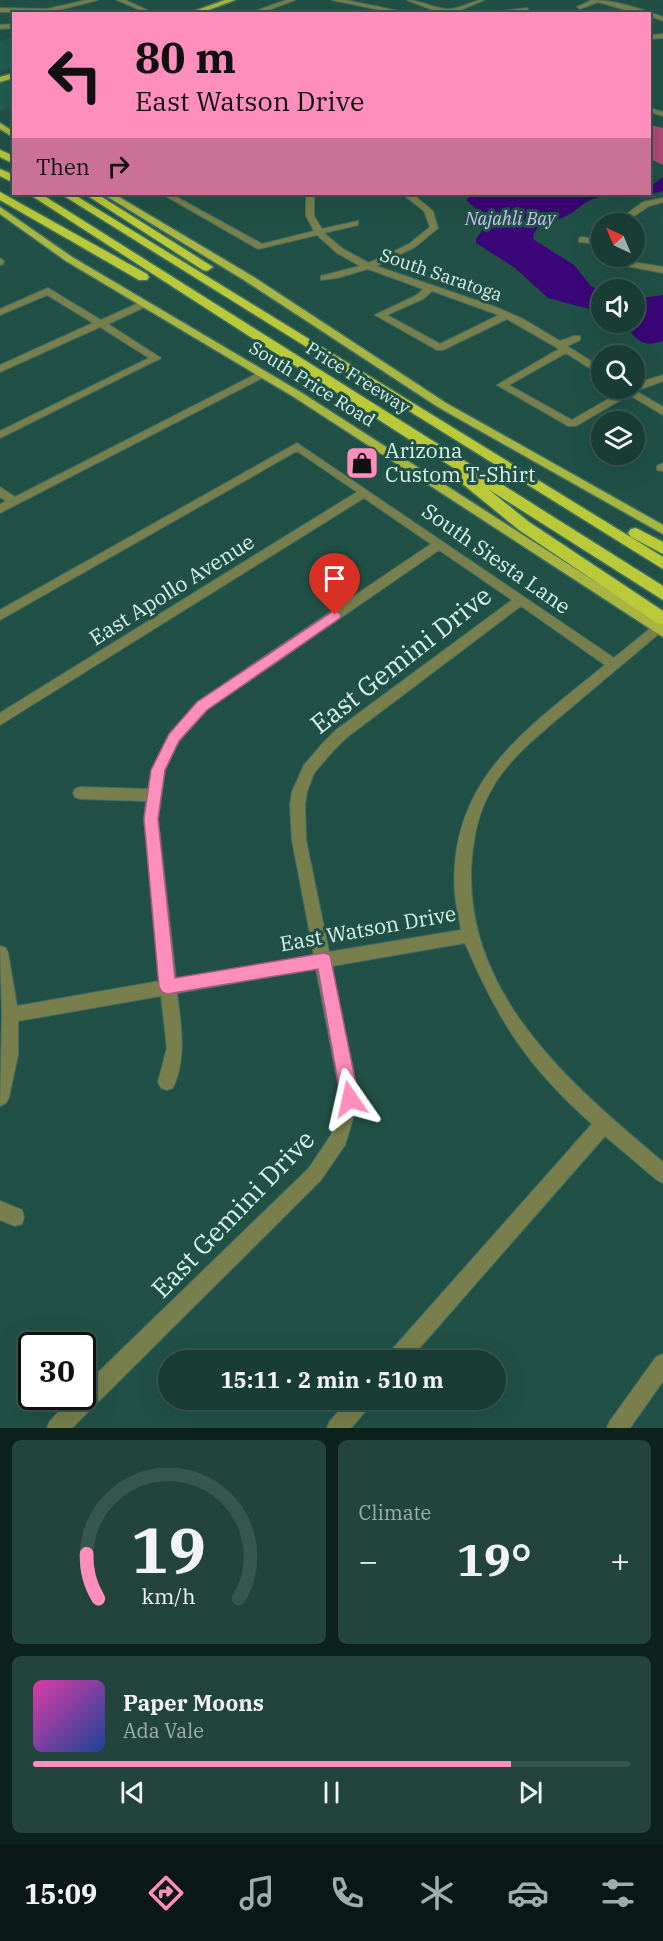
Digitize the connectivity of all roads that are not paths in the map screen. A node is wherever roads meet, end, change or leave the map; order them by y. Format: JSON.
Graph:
{"nodes":[{"id":1,"x":95,"y":0,"type":"edge"},
{"id":2,"x":120,"y":0,"type":"edge"},
{"id":3,"x":232,"y":0,"type":"edge"},
{"id":4,"x":246,"y":0,"type":"edge"},
{"id":5,"x":292,"y":0,"type":"edge"},
{"id":6,"x":335,"y":0,"type":"edge"},
{"id":7,"x":410,"y":0,"type":"edge"},
{"id":8,"x":481,"y":0,"type":"edge"},
{"id":9,"x":597,"y":0,"type":"edge"},
{"id":10,"x":420,"y":2,"type":"junction"},
{"id":11,"x":580,"y":7,"type":"dead end"},
{"id":12,"x":528,"y":9,"type":"edge"},
{"id":13,"x":0,"y":10,"type":"edge"},
{"id":14,"x":144,"y":10,"type":"dead end"},
{"id":15,"x":504,"y":11,"type":"dead end"},
{"id":16,"x":19,"y":12,"type":"edge"},
{"id":17,"x":36,"y":12,"type":"edge"},
{"id":18,"x":195,"y":12,"type":"edge"},
{"id":19,"x":210,"y":12,"type":"edge"},
{"id":20,"x":256,"y":12,"type":"edge"},
{"id":21,"x":394,"y":12,"type":"edge"},
{"id":22,"x":401,"y":12,"type":"edge"},
{"id":23,"x":447,"y":12,"type":"edge"},
{"id":24,"x":452,"y":12,"type":"edge"},
{"id":25,"x":642,"y":12,"type":"edge"},
{"id":26,"x":0,"y":125,"type":"edge"},
{"id":27,"x":12,"y":134,"type":"edge"},
{"id":28,"x":0,"y":195,"type":"edge"},
{"id":29,"x":36,"y":195,"type":"edge"},
{"id":30,"x":68,"y":195,"type":"edge"},
{"id":31,"x":92,"y":195,"type":"edge"},
{"id":32,"x":110,"y":195,"type":"edge"},
{"id":33,"x":168,"y":195,"type":"edge"},
{"id":34,"x":310,"y":195,"type":"edge"},
{"id":35,"x":414,"y":195,"type":"edge"},
{"id":36,"x":663,"y":200,"type":"edge"},
{"id":37,"x":633,"y":213,"type":"edge"},
{"id":38,"x":2,"y":214,"type":"edge"},
{"id":39,"x":229,"y":218,"type":"dead end"},
{"id":40,"x":218,"y":223,"type":"junction"},
{"id":41,"x":355,"y":223,"type":"dead end"},
{"id":42,"x":319,"y":232,"type":"junction"},
{"id":43,"x":582,"y":240,"type":"dead end"},
{"id":44,"x":591,"y":241,"type":"edge"},
{"id":45,"x":366,"y":267,"type":"junction"},
{"id":46,"x":627,"y":267,"type":"edge"},
{"id":47,"x":663,"y":270,"type":"edge"},
{"id":48,"x":324,"y":278,"type":"dead end"},
{"id":49,"x":430,"y":288,"type":"junction"},
{"id":50,"x":144,"y":304,"type":"junction"},
{"id":51,"x":0,"y":312,"type":"edge"},
{"id":52,"x":220,"y":314,"type":"junction"},
{"id":53,"x":507,"y":315,"type":"junction"},
{"id":54,"x":101,"y":323,"type":"junction"},
{"id":55,"x":577,"y":338,"type":"dead end"},
{"id":56,"x":563,"y":347,"type":"junction"},
{"id":57,"x":339,"y":363,"type":"junction"},
{"id":58,"x":591,"y":366,"type":"edge"},
{"id":59,"x":0,"y":369,"type":"edge"},
{"id":60,"x":262,"y":374,"type":"junction"},
{"id":61,"x":663,"y":378,"type":"edge"},
{"id":62,"x":645,"y":384,"type":"edge"},
{"id":63,"x":613,"y":399,"type":"edge"},
{"id":64,"x":644,"y":399,"type":"edge"},
{"id":65,"x":663,"y":412,"type":"edge"},
{"id":66,"x":0,"y":435,"type":"edge"},
{"id":67,"x":468,"y":443,"type":"junction"},
{"id":68,"x":447,"y":458,"type":"junction"},
{"id":69,"x":0,"y":491,"type":"edge"},
{"id":70,"x":364,"y":492,"type":"junction"},
{"id":71,"x":14,"y":502,"type":"junction"},
{"id":72,"x":0,"y":509,"type":"edge"},
{"id":73,"x":663,"y":530,"type":"edge"},
{"id":74,"x":439,"y":544,"type":"junction"},
{"id":75,"x":663,"y":549,"type":"edge"},
{"id":76,"x":663,"y":564,"type":"edge"},
{"id":77,"x":663,"y":594,"type":"edge"},
{"id":78,"x":521,"y":600,"type":"junction"},
{"id":79,"x":0,"y":616,"type":"edge"},
{"id":80,"x":661,"y":627,"type":"edge"},
{"id":81,"x":613,"y":664,"type":"junction"},
{"id":82,"x":0,"y":720,"type":"edge"},
{"id":83,"x":80,"y":793,"type":"dead end"},
{"id":84,"x":154,"y":795,"type":"junction"},
{"id":85,"x":470,"y":935,"type":"junction"},
{"id":86,"x":0,"y":953,"type":"edge"},
{"id":87,"x":324,"y":960,"type":"junction"},
{"id":88,"x":167,"y":987,"type":"junction"},
{"id":89,"x":10,"y":1014,"type":"junction"},
{"id":90,"x":167,"y":1082,"type":"dead end"},
{"id":91,"x":0,"y":1097,"type":"edge"},
{"id":92,"x":605,"y":1122,"type":"junction"},
{"id":93,"x":663,"y":1174,"type":"edge"},
{"id":94,"x":405,"y":1350,"type":"edge"},
{"id":95,"x":663,"y":1364,"type":"edge"},
{"id":96,"x":353,"y":1410,"type":"edge"},
{"id":97,"x":57,"y":1428,"type":"edge"},
{"id":98,"x":337,"y":1428,"type":"edge"},
{"id":99,"x":617,"y":1428,"type":"edge"}],
"edges":[{"from":1,"to":17,"type":"street"},
{"from":2,"to":14,"type":"street"},
{"from":3,"to":18,"type":"main road"},
{"from":4,"to":19,"type":"main road"},
{"from":5,"to":20,"type":"street"},
{"from":6,"to":21,"type":"street"},
{"from":7,"to":10,"type":"street"},
{"from":8,"to":24,"type":"street"},
{"from":9,"to":11,"type":"street"},
{"from":9,"to":25,"type":"street"},
{"from":10,"to":22,"type":"street"},
{"from":10,"to":23,"type":"street"},
{"from":12,"to":15,"type":"street"},
{"from":13,"to":16,"type":"street"},
{"from":26,"to":27,"type":"main road"},
{"from":28,"to":52,"type":"highway"},
{"from":29,"to":52,"type":"highway","name":"Price Freeway"},
{"from":30,"to":57,"type":"highway","name":"Price Freeway"},
{"from":31,"to":57,"type":"highway"},
{"from":32,"to":73,"type":"main road"},
{"from":33,"to":40,"type":"street"},
{"from":34,"to":42,"type":"street"},
{"from":35,"to":45,"type":"street"},
{"from":36,"to":37,"type":"street"},
{"from":38,"to":50,"type":"main road","name":"South Price Road"},
{"from":39,"to":40,"type":"street"},
{"from":40,"to":42,"type":"street"},
{"from":41,"to":42,"type":"street"},
{"from":42,"to":45,"type":"street","name":"South Saratoga"},
{"from":43,"to":44,"type":"street"},
{"from":45,"to":48,"type":"street"},
{"from":45,"to":49,"type":"street","name":"South Saratoga"},
{"from":46,"to":47,"type":"street"},
{"from":49,"to":53,"type":"street","name":"South Saratoga"},
{"from":49,"to":53,"type":"street"},
{"from":50,"to":54,"type":"street"},
{"from":50,"to":60,"type":"main road","name":"South Price Road"},
{"from":51,"to":54,"type":"street"},
{"from":52,"to":68,"type":"highway","name":"Price Freeway"},
{"from":53,"to":56,"type":"street","name":"South Saratoga"},
{"from":54,"to":59,"type":"street"},
{"from":54,"to":66,"type":"street"},
{"from":55,"to":56,"type":"street"},
{"from":56,"to":58,"type":"street","name":"South Saratoga"},
{"from":56,"to":63,"type":"street"},
{"from":57,"to":67,"type":"highway","name":"Price Freeway"},
{"from":60,"to":71,"type":"street"},
{"from":60,"to":80,"type":"main road","name":"South Price Road"},
{"from":61,"to":62,"type":"street"},
{"from":64,"to":65,"type":"street"},
{"from":67,"to":75,"type":"highway"},
{"from":67,"to":76,"type":"highway","name":"Price Freeway"},
{"from":68,"to":77,"type":"highway","name":"Price Freeway"},
{"from":68,"to":80,"type":"highway"},
{"from":69,"to":71,"type":"street"},
{"from":70,"to":74,"type":"street","name":"South Siesta Lane"},
{"from":70,"to":79,"type":"street","name":"South Siesta Lane"},
{"from":70,"to":82,"type":"street","name":"East Apollo Avenue"},
{"from":71,"to":72,"type":"street"},
{"from":74,"to":78,"type":"street","name":"South Siesta Lane"},
{"from":74,"to":84,"type":"street"},
{"from":78,"to":81,"type":"street","name":"South Siesta Lane"},
{"from":78,"to":87,"type":"street","name":"East Gemini Drive"},
{"from":80,"to":81,"type":"street","name":"East Watson Drive"},
{"from":81,"to":85,"type":"street","name":"East Watson Drive"},
{"from":83,"to":84,"type":"street"},
{"from":84,"to":88,"type":"street"},
{"from":85,"to":87,"type":"street","name":"East Watson Drive"},
{"from":85,"to":92,"type":"street"},
{"from":86,"to":89,"type":"street"},
{"from":87,"to":88,"type":"street","name":"East Watson Drive"},
{"from":87,"to":97,"type":"street","name":"East Gemini Drive"},
{"from":88,"to":89,"type":"street","name":"East Watson Drive"},
{"from":88,"to":90,"type":"street"},
{"from":89,"to":91,"type":"street"},
{"from":92,"to":93,"type":"street"},
{"from":92,"to":94,"type":"street"},
{"from":95,"to":99,"type":"street"},
{"from":96,"to":98,"type":"street"}]}
